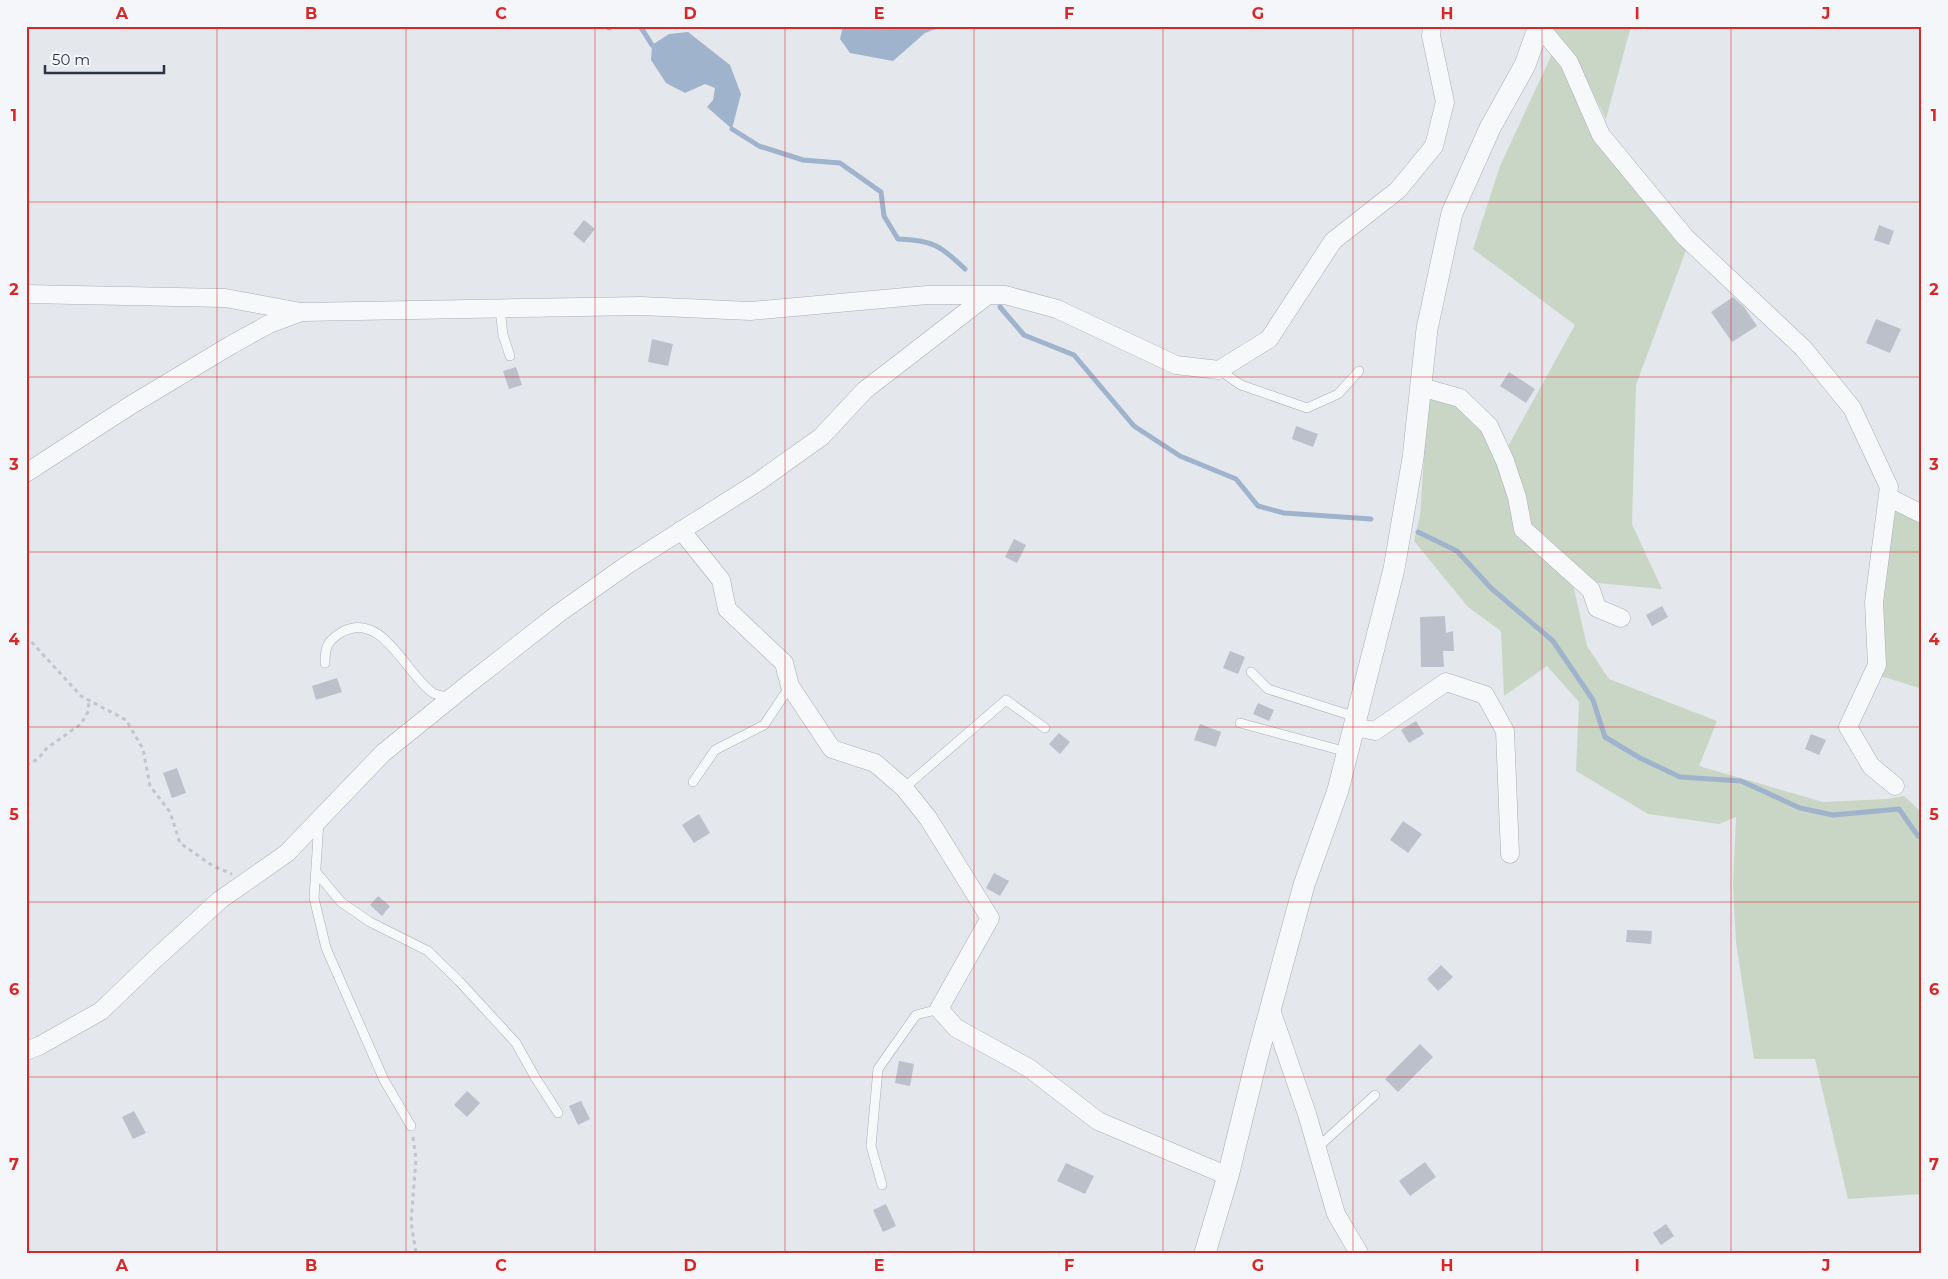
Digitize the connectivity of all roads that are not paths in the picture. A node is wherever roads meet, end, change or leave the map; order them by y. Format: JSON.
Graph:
{"nodes":[{"id":1,"x":1432,"y":26,"type":"edge"},
{"id":2,"x":1539,"y":26,"type":"edge"},
{"id":3,"x":26,"y":294,"type":"edge"},
{"id":4,"x":988,"y":295,"type":"junction"},
{"id":5,"x":500,"y":309,"type":"junction"},
{"id":6,"x":301,"y":312,"type":"junction"},
{"id":7,"x":510,"y":356,"type":"dead end"},
{"id":8,"x":1220,"y":370,"type":"junction"},
{"id":9,"x":1359,"y":371,"type":"dead end"},
{"id":10,"x":1421,"y":387,"type":"junction"},
{"id":11,"x":26,"y":473,"type":"edge"},
{"id":12,"x":1888,"y":497,"type":"junction"},
{"id":13,"x":1922,"y":514,"type":"edge"},
{"id":14,"x":681,"y":530,"type":"junction"},
{"id":15,"x":1621,"y":618,"type":"dead end"},
{"id":16,"x":325,"y":663,"type":"dead end"},
{"id":17,"x":1251,"y":672,"type":"dead end"},
{"id":18,"x":790,"y":686,"type":"junction"},
{"id":19,"x":452,"y":698,"type":"junction"},
{"id":20,"x":1355,"y":722,"type":"junction"},
{"id":21,"x":1240,"y":723,"type":"dead end"},
{"id":22,"x":1045,"y":728,"type":"dead end"},
{"id":23,"x":1347,"y":752,"type":"junction"},
{"id":24,"x":693,"y":782,"type":"dead end"},
{"id":25,"x":1894,"y":786,"type":"dead end"},
{"id":26,"x":904,"y":788,"type":"junction"},
{"id":27,"x":319,"y":818,"type":"junction"},
{"id":28,"x":1510,"y":854,"type":"dead end"},
{"id":29,"x":316,"y":872,"type":"junction"},
{"id":30,"x":939,"y":1009,"type":"junction"},
{"id":31,"x":1271,"y":1010,"type":"junction"},
{"id":32,"x":26,"y":1051,"type":"edge"},
{"id":33,"x":1375,"y":1095,"type":"dead end"},
{"id":34,"x":558,"y":1113,"type":"dead end"},
{"id":35,"x":411,"y":1126,"type":"road end"},
{"id":36,"x":1317,"y":1148,"type":"junction"},
{"id":37,"x":1228,"y":1176,"type":"junction"},
{"id":38,"x":882,"y":1184,"type":"dead end"},
{"id":39,"x":1205,"y":1253,"type":"edge"},
{"id":40,"x":1359,"y":1253,"type":"edge"}],
"edges":[{"from":1,"to":8,"type":"street"},
{"from":2,"to":10,"type":"street"},
{"from":2,"to":12,"type":"street"},
{"from":3,"to":6,"type":"street"},
{"from":4,"to":5,"type":"street"},
{"from":4,"to":8,"type":"street"},
{"from":4,"to":14,"type":"street"},
{"from":5,"to":6,"type":"street"},
{"from":5,"to":7,"type":"lane"},
{"from":6,"to":11,"type":"street"},
{"from":8,"to":9,"type":"lane"},
{"from":10,"to":15,"type":"street"},
{"from":10,"to":20,"type":"street"},
{"from":12,"to":13,"type":"street"},
{"from":12,"to":25,"type":"street"},
{"from":14,"to":18,"type":"street"},
{"from":14,"to":19,"type":"street"},
{"from":16,"to":19,"type":"lane"},
{"from":17,"to":20,"type":"lane"},
{"from":18,"to":24,"type":"lane"},
{"from":18,"to":26,"type":"street"},
{"from":19,"to":27,"type":"street"},
{"from":20,"to":23,"type":"street"},
{"from":20,"to":28,"type":"street"},
{"from":21,"to":23,"type":"lane"},
{"from":22,"to":26,"type":"lane"},
{"from":23,"to":31,"type":"street"},
{"from":26,"to":30,"type":"street"},
{"from":27,"to":29,"type":"lane"},
{"from":27,"to":32,"type":"street"},
{"from":29,"to":34,"type":"lane"},
{"from":29,"to":35,"type":"lane"},
{"from":30,"to":37,"type":"street"},
{"from":30,"to":38,"type":"lane"},
{"from":31,"to":36,"type":"street"},
{"from":31,"to":37,"type":"street"},
{"from":33,"to":36,"type":"lane"},
{"from":36,"to":40,"type":"street"},
{"from":37,"to":39,"type":"street"}]}
